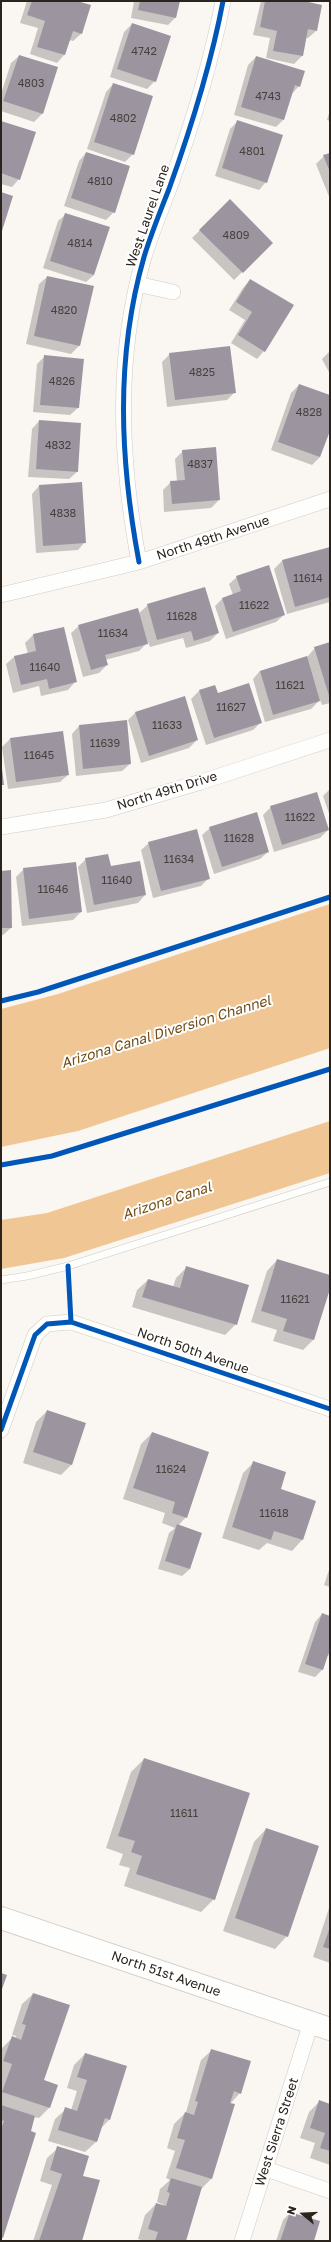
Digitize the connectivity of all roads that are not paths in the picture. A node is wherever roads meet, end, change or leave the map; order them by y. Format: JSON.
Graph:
{"nodes":[{"id":1,"x":223,"y":1,"type":"edge"},
{"id":2,"x":137,"y":284,"type":"junction"},
{"id":3,"x":173,"y":292,"type":"dead end"},
{"id":4,"x":330,"y":499,"type":"edge"},
{"id":5,"x":139,"y":562,"type":"junction"},
{"id":6,"x":1,"y":595,"type":"edge"},
{"id":7,"x":330,"y":740,"type":"edge"},
{"id":8,"x":1,"y":827,"type":"edge"},
{"id":9,"x":330,"y":1182,"type":"edge"},
{"id":10,"x":1,"y":1280,"type":"edge"},
{"id":11,"x":330,"y":1409,"type":"edge"},
{"id":12,"x":1,"y":1430,"type":"edge"},
{"id":13,"x":1,"y":1918,"type":"edge"},
{"id":14,"x":321,"y":2026,"type":"edge"},
{"id":15,"x":266,"y":2169,"type":"junction"},
{"id":16,"x":330,"y":2191,"type":"edge"},
{"id":17,"x":242,"y":2241,"type":"edge"}],
"edges":[{"from":1,"to":2,"type":"street","name":"West Laurel Lane"},
{"from":2,"to":3,"type":"street","name":"West Laurel Lane"},
{"from":2,"to":5,"type":"street","name":"West Laurel Lane"},
{"from":4,"to":5,"type":"street","name":"North 49th Avenue"},
{"from":5,"to":6,"type":"street","name":"North 49th Avenue"},
{"from":7,"to":8,"type":"street","name":"North 49th Drive"},
{"from":9,"to":10,"type":"lane"},
{"from":11,"to":12,"type":"street","name":"North 50th Avenue"},
{"from":13,"to":14,"type":"main road","name":"North 51st Avenue"},
{"from":14,"to":15,"type":"street","name":"West Sierra Street"},
{"from":15,"to":16,"type":"street"},
{"from":15,"to":17,"type":"street","name":"West Sierra Street"}]}
